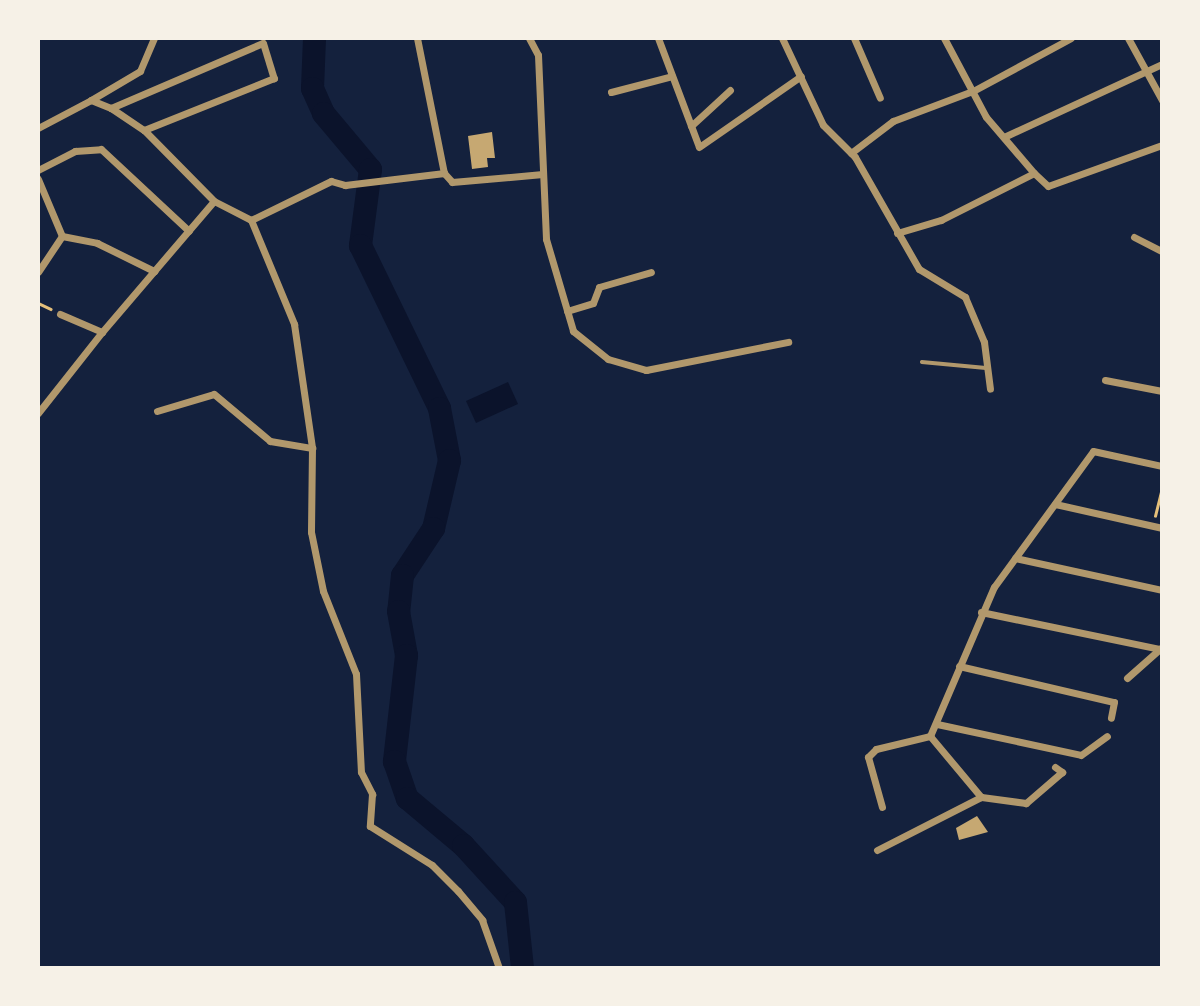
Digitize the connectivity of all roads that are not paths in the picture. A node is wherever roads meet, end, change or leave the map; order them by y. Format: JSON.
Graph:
{"nodes":[{"id":1,"x":154,"y":38,"type":"edge"},
{"id":2,"x":417,"y":38,"type":"edge"},
{"id":3,"x":529,"y":38,"type":"edge"},
{"id":4,"x":658,"y":38,"type":"edge"},
{"id":5,"x":854,"y":38,"type":"edge"},
{"id":6,"x":944,"y":38,"type":"edge"},
{"id":7,"x":1072,"y":38,"type":"edge"},
{"id":8,"x":1128,"y":38,"type":"edge"},
{"id":9,"x":784,"y":39,"type":"edge"},
{"id":10,"x":1161,"y":64,"type":"edge"},
{"id":11,"x":1144,"y":70,"type":"junction"},
{"id":12,"x":672,"y":76,"type":"junction"},
{"id":13,"x":801,"y":76,"type":"junction"},
{"id":14,"x":730,"y":90,"type":"dead end"},
{"id":15,"x":973,"y":91,"type":"junction"},
{"id":16,"x":611,"y":92,"type":"dead end"},
{"id":17,"x":880,"y":98,"type":"dead end"},
{"id":18,"x":91,"y":100,"type":"junction"},
{"id":19,"x":1161,"y":100,"type":"edge"},
{"id":20,"x":111,"y":108,"type":"junction"},
{"id":21,"x":691,"y":126,"type":"junction"},
{"id":22,"x":38,"y":128,"type":"edge"},
{"id":23,"x":144,"y":130,"type":"junction"},
{"id":24,"x":1006,"y":136,"type":"junction"},
{"id":25,"x":1161,"y":145,"type":"edge"},
{"id":26,"x":851,"y":153,"type":"junction"},
{"id":27,"x":38,"y":170,"type":"edge"},
{"id":28,"x":444,"y":173,"type":"junction"},
{"id":29,"x":1034,"y":173,"type":"junction"},
{"id":30,"x":543,"y":174,"type":"junction"},
{"id":31,"x":38,"y":179,"type":"edge"},
{"id":32,"x":214,"y":201,"type":"junction"},
{"id":33,"x":251,"y":220,"type":"junction"},
{"id":34,"x":189,"y":231,"type":"junction"},
{"id":35,"x":897,"y":233,"type":"junction"},
{"id":36,"x":62,"y":236,"type":"junction"},
{"id":37,"x":1134,"y":237,"type":"dead end"},
{"id":38,"x":1161,"y":251,"type":"edge"},
{"id":39,"x":154,"y":271,"type":"junction"},
{"id":40,"x":38,"y":272,"type":"edge"},
{"id":41,"x":651,"y":272,"type":"dead end"},
{"id":42,"x":567,"y":311,"type":"junction"},
{"id":43,"x":60,"y":314,"type":"road end"},
{"id":44,"x":102,"y":332,"type":"junction"},
{"id":45,"x":788,"y":342,"type":"dead end"},
{"id":46,"x":922,"y":362,"type":"dead end"},
{"id":47,"x":989,"y":371,"type":"junction"},
{"id":48,"x":1105,"y":380,"type":"dead end"},
{"id":49,"x":990,"y":388,"type":"dead end"},
{"id":50,"x":1161,"y":391,"type":"edge"},
{"id":51,"x":157,"y":411,"type":"dead end"},
{"id":52,"x":38,"y":412,"type":"edge"},
{"id":53,"x":312,"y":448,"type":"junction"},
{"id":54,"x":1161,"y":466,"type":"edge"},
{"id":55,"x":1055,"y":504,"type":"junction"},
{"id":56,"x":1157,"y":527,"type":"edge"},
{"id":57,"x":1015,"y":558,"type":"junction"},
{"id":58,"x":1161,"y":590,"type":"edge"},
{"id":59,"x":981,"y":612,"type":"junction"},
{"id":60,"x":1160,"y":648,"type":"edge"},
{"id":61,"x":959,"y":666,"type":"junction"},
{"id":62,"x":1128,"y":678,"type":"dead end"},
{"id":63,"x":1111,"y":718,"type":"dead end"},
{"id":64,"x":937,"y":724,"type":"junction"},
{"id":65,"x":930,"y":736,"type":"junction"},
{"id":66,"x":1107,"y":736,"type":"dead end"},
{"id":67,"x":1055,"y":767,"type":"dead end"},
{"id":68,"x":981,"y":797,"type":"junction"},
{"id":69,"x":882,"y":807,"type":"dead end"},
{"id":70,"x":877,"y":850,"type":"dead end"},
{"id":71,"x":499,"y":968,"type":"edge"}],
"edges":[{"from":1,"to":18,"type":"street"},
{"from":2,"to":28,"type":"street"},
{"from":3,"to":30,"type":"street"},
{"from":4,"to":12,"type":"street"},
{"from":5,"to":17,"type":"street"},
{"from":6,"to":15,"type":"street"},
{"from":7,"to":15,"type":"street"},
{"from":8,"to":11,"type":"street"},
{"from":9,"to":13,"type":"street"},
{"from":10,"to":11,"type":"street"},
{"from":11,"to":19,"type":"street"},
{"from":11,"to":24,"type":"street"},
{"from":12,"to":16,"type":"street"},
{"from":12,"to":21,"type":"street"},
{"from":13,"to":21,"type":"street"},
{"from":13,"to":26,"type":"street"},
{"from":14,"to":21,"type":"street"},
{"from":15,"to":24,"type":"street"},
{"from":15,"to":26,"type":"street"},
{"from":18,"to":20,"type":"street"},
{"from":18,"to":22,"type":"street"},
{"from":20,"to":23,"type":"street"},
{"from":20,"to":23,"type":"street"},
{"from":23,"to":32,"type":"street"},
{"from":24,"to":29,"type":"street"},
{"from":25,"to":29,"type":"street"},
{"from":26,"to":35,"type":"street"},
{"from":27,"to":34,"type":"street"},
{"from":28,"to":30,"type":"street"},
{"from":28,"to":33,"type":"street"},
{"from":29,"to":35,"type":"street"},
{"from":30,"to":42,"type":"street"},
{"from":31,"to":36,"type":"street"},
{"from":32,"to":33,"type":"street"},
{"from":32,"to":34,"type":"street"},
{"from":33,"to":53,"type":"street"},
{"from":34,"to":39,"type":"street"},
{"from":35,"to":47,"type":"street"},
{"from":36,"to":39,"type":"street"},
{"from":36,"to":40,"type":"street"},
{"from":37,"to":38,"type":"street"},
{"from":39,"to":44,"type":"street"},
{"from":41,"to":42,"type":"street"},
{"from":42,"to":45,"type":"street"},
{"from":43,"to":44,"type":"street"},
{"from":44,"to":52,"type":"street"},
{"from":46,"to":47,"type":"lane"},
{"from":47,"to":49,"type":"street"},
{"from":48,"to":50,"type":"street"},
{"from":51,"to":53,"type":"street"},
{"from":53,"to":71,"type":"street"},
{"from":54,"to":55,"type":"street"},
{"from":55,"to":56,"type":"street"},
{"from":55,"to":57,"type":"street"},
{"from":57,"to":58,"type":"street"},
{"from":57,"to":59,"type":"street"},
{"from":59,"to":60,"type":"street"},
{"from":59,"to":61,"type":"street"},
{"from":60,"to":62,"type":"street"},
{"from":61,"to":63,"type":"street"},
{"from":61,"to":64,"type":"street"},
{"from":64,"to":65,"type":"street"},
{"from":64,"to":66,"type":"street"},
{"from":65,"to":68,"type":"street"},
{"from":65,"to":69,"type":"street"},
{"from":67,"to":68,"type":"street"},
{"from":68,"to":70,"type":"street"}]}
